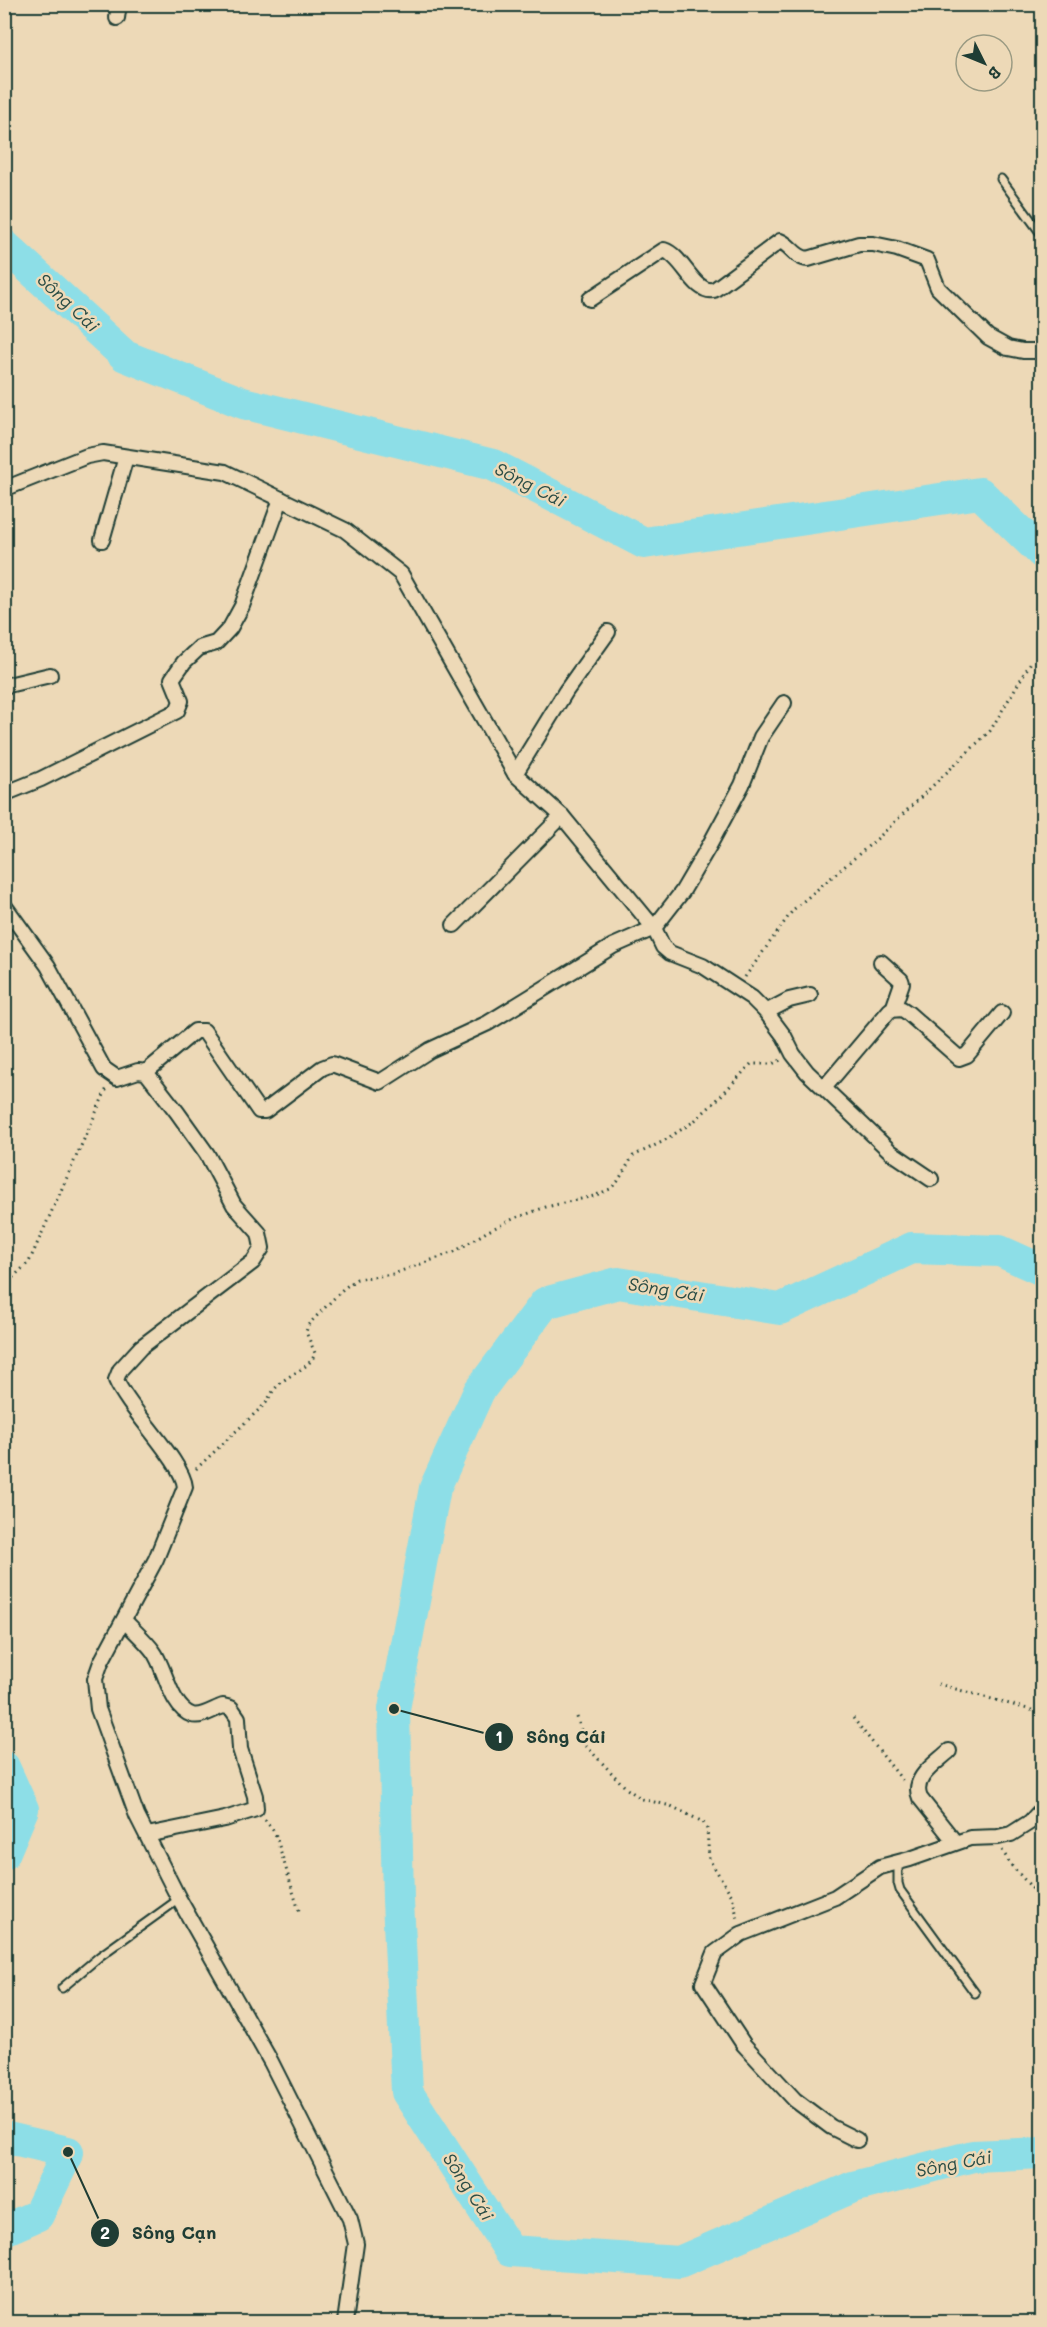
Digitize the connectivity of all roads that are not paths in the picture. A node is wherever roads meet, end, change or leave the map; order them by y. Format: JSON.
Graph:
{"nodes":[{"id":1,"x":1001,"y":179,"type":"dead end"},
{"id":2,"x":1042,"y":235,"type":"edge"},
{"id":3,"x":590,"y":299,"type":"dead end"},
{"id":4,"x":1042,"y":351,"type":"edge"},
{"id":5,"x":126,"y":457,"type":"junction"},
{"id":6,"x":4,"y":489,"type":"edge"},
{"id":7,"x":281,"y":499,"type":"junction"},
{"id":8,"x":102,"y":540,"type":"dead end"},
{"id":9,"x":608,"y":632,"type":"dead end"},
{"id":10,"x":50,"y":675,"type":"dead end"},
{"id":11,"x":4,"y":686,"type":"edge"},
{"id":12,"x":784,"y":703,"type":"dead end"},
{"id":13,"x":515,"y":774,"type":"junction"},
{"id":14,"x":4,"y":794,"type":"edge"},
{"id":15,"x":562,"y":816,"type":"junction"},
{"id":16,"x":4,"y":905,"type":"edge"},
{"id":17,"x":454,"y":925,"type":"dead end"},
{"id":18,"x":654,"y":928,"type":"junction"},
{"id":19,"x":881,"y":962,"type":"dead end"},
{"id":20,"x":810,"y":995,"type":"dead end"},
{"id":21,"x":892,"y":1009,"type":"junction"},
{"id":22,"x":766,"y":1012,"type":"junction"},
{"id":23,"x":1002,"y":1013,"type":"dead end"},
{"id":24,"x":146,"y":1072,"type":"junction"},
{"id":25,"x":824,"y":1088,"type":"junction"},
{"id":26,"x":932,"y":1179,"type":"dead end"},
{"id":27,"x":124,"y":1620,"type":"junction"},
{"id":28,"x":949,"y":1751,"type":"dead end"},
{"id":29,"x":1042,"y":1809,"type":"edge"},
{"id":30,"x":147,"y":1835,"type":"junction"},
{"id":31,"x":955,"y":1842,"type":"junction"},
{"id":32,"x":898,"y":1863,"type":"junction"},
{"id":33,"x":179,"y":1899,"type":"junction"},
{"id":34,"x":62,"y":1988,"type":"dead end"},
{"id":35,"x":975,"y":1993,"type":"dead end"},
{"id":36,"x":857,"y":2140,"type":"dead end"},
{"id":37,"x":345,"y":2322,"type":"edge"}],
"edges":[{"from":1,"to":2,"type":"lane"},
{"from":3,"to":4,"type":"street"},
{"from":5,"to":6,"type":"street"},
{"from":5,"to":7,"type":"street"},
{"from":5,"to":8,"type":"street"},
{"from":7,"to":13,"type":"street"},
{"from":7,"to":14,"type":"street"},
{"from":9,"to":13,"type":"street"},
{"from":10,"to":11,"type":"street"},
{"from":12,"to":18,"type":"street"},
{"from":13,"to":15,"type":"street"},
{"from":15,"to":17,"type":"street"},
{"from":15,"to":18,"type":"street"},
{"from":16,"to":24,"type":"street"},
{"from":18,"to":22,"type":"street"},
{"from":18,"to":24,"type":"street"},
{"from":19,"to":21,"type":"street"},
{"from":20,"to":22,"type":"street"},
{"from":21,"to":23,"type":"street"},
{"from":21,"to":25,"type":"street"},
{"from":22,"to":25,"type":"street"},
{"from":24,"to":27,"type":"street"},
{"from":25,"to":26,"type":"street"},
{"from":27,"to":30,"type":"street"},
{"from":27,"to":30,"type":"street"},
{"from":28,"to":31,"type":"street"},
{"from":29,"to":31,"type":"street"},
{"from":30,"to":33,"type":"street"},
{"from":31,"to":32,"type":"street"},
{"from":32,"to":35,"type":"lane"},
{"from":32,"to":36,"type":"street"},
{"from":33,"to":34,"type":"lane"},
{"from":33,"to":37,"type":"street"}]}
